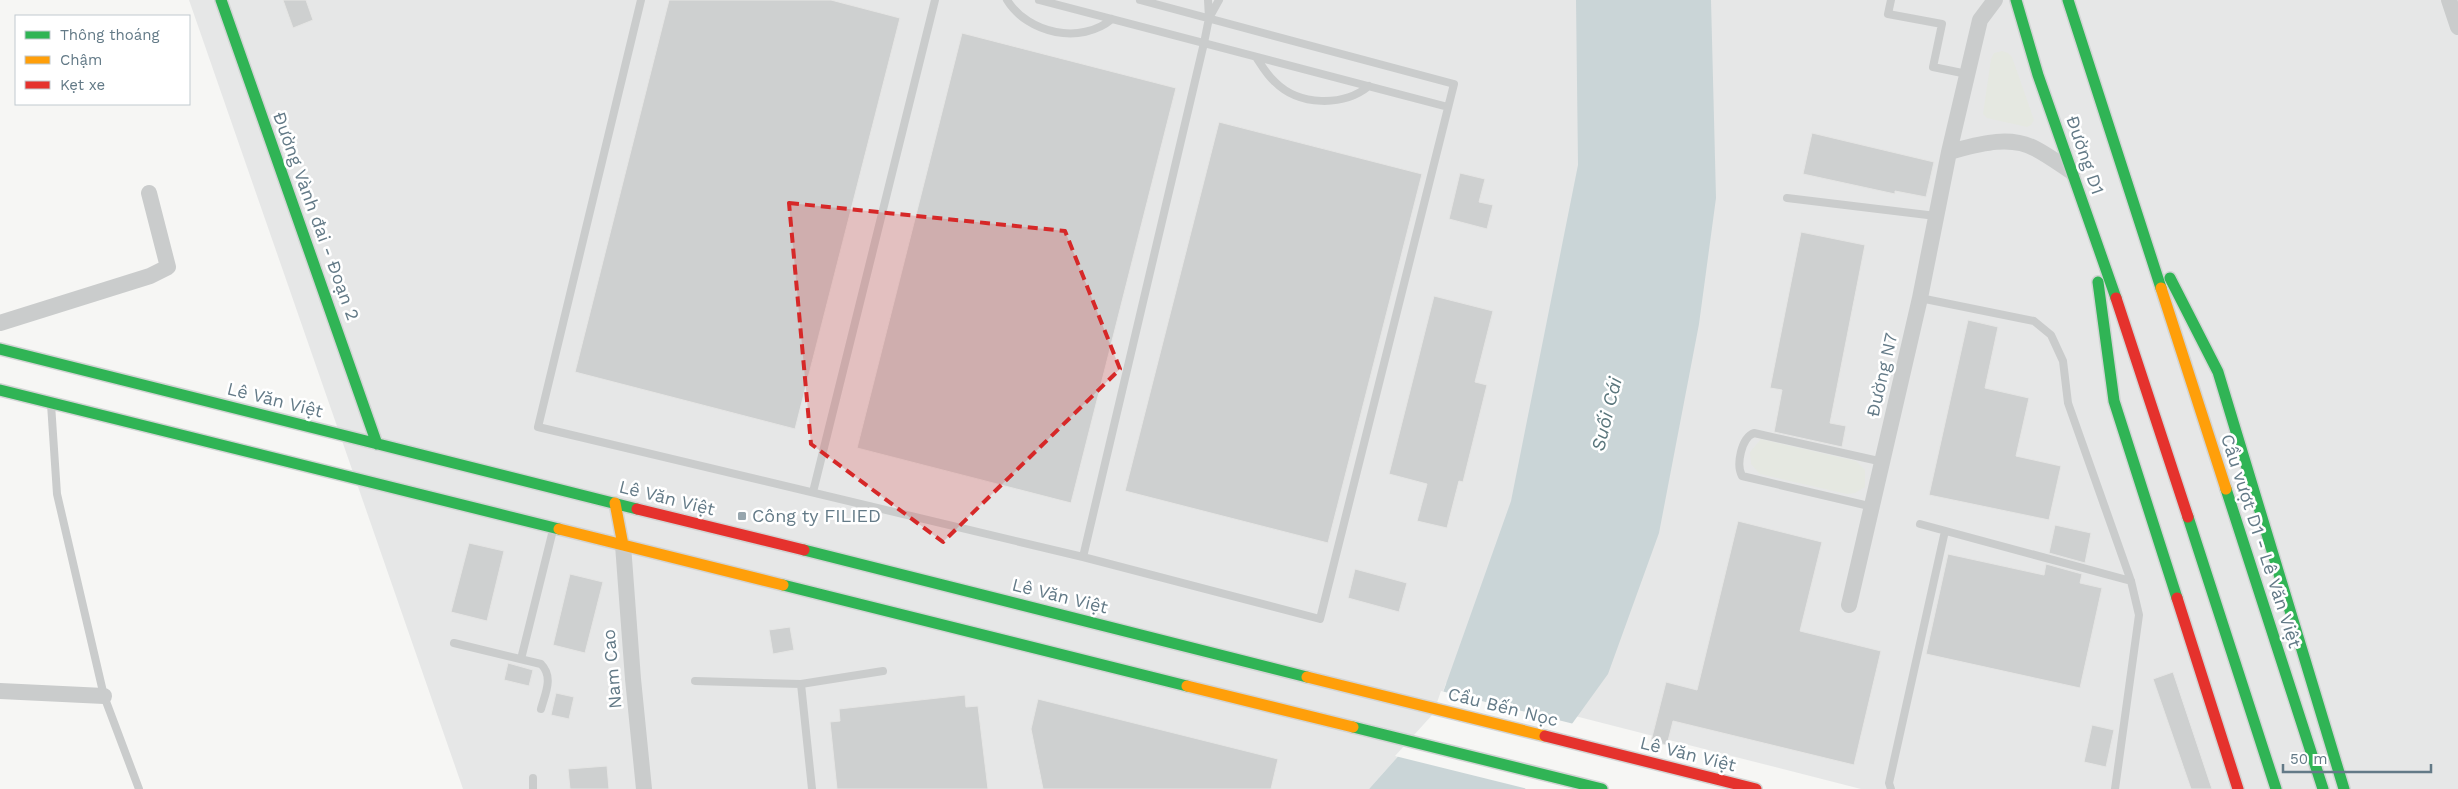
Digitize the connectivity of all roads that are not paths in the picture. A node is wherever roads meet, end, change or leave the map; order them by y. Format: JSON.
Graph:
{"nodes":[{"id":1,"x":221,"y":0,"type":"edge"},
{"id":2,"x":641,"y":0,"type":"edge"},
{"id":3,"x":935,"y":0,"type":"edge"},
{"id":4,"x":1007,"y":0,"type":"edge"},
{"id":5,"x":1038,"y":0,"type":"edge"},
{"id":6,"x":1140,"y":0,"type":"edge"},
{"id":7,"x":1208,"y":0,"type":"edge"},
{"id":8,"x":1219,"y":0,"type":"edge"},
{"id":9,"x":1891,"y":0,"type":"edge"},
{"id":10,"x":1995,"y":0,"type":"edge"},
{"id":11,"x":2016,"y":0,"type":"edge"},
{"id":12,"x":2068,"y":0,"type":"edge"},
{"id":13,"x":2449,"y":0,"type":"edge"},
{"id":14,"x":1209,"y":18,"type":"junction"},
{"id":15,"x":1112,"y":19,"type":"junction"},
{"id":16,"x":2458,"y":27,"type":"edge"},
{"id":17,"x":1204,"y":44,"type":"junction"},
{"id":18,"x":1256,"y":57,"type":"junction"},
{"id":19,"x":1967,"y":74,"type":"junction"},
{"id":20,"x":1369,"y":86,"type":"junction"},
{"id":21,"x":1448,"y":107,"type":"junction"},
{"id":22,"x":1949,"y":152,"type":"junction"},
{"id":23,"x":2073,"y":173,"type":"junction"},
{"id":24,"x":149,"y":193,"type":"dead end"},
{"id":25,"x":1787,"y":198,"type":"dead end"},
{"id":26,"x":2136,"y":212,"type":"junction"},
{"id":27,"x":1936,"y":216,"type":"junction"},
{"id":28,"x":2091,"y":230,"type":"junction"},
{"id":29,"x":1920,"y":298,"type":"junction"},
{"id":30,"x":2165,"y":304,"type":"joint"},
{"id":31,"x":0,"y":323,"type":"edge"},
{"id":32,"x":0,"y":349,"type":"edge"},
{"id":33,"x":0,"y":390,"type":"edge"},
{"id":34,"x":51,"y":402,"type":"junction"},
{"id":35,"x":377,"y":444,"type":"junction"},
{"id":36,"x":1883,"y":462,"type":"junction"},
{"id":37,"x":813,"y":492,"type":"junction"},
{"id":38,"x":615,"y":503,"type":"junction"},
{"id":39,"x":1874,"y":507,"type":"junction"},
{"id":40,"x":1920,"y":524,"type":"dead end"},
{"id":41,"x":554,"y":528,"type":"junction"},
{"id":42,"x":1946,"y":531,"type":"junction"},
{"id":43,"x":623,"y":545,"type":"junction"},
{"id":44,"x":1083,"y":557,"type":"junction"},
{"id":45,"x":2131,"y":581,"type":"junction"},
{"id":46,"x":1849,"y":605,"type":"dead end"},
{"id":47,"x":454,"y":643,"type":"dead end"},
{"id":48,"x":522,"y":659,"type":"junction"},
{"id":49,"x":882,"y":671,"type":"dead end"},
{"id":50,"x":695,"y":681,"type":"dead end"},
{"id":51,"x":802,"y":684,"type":"junction"},
{"id":52,"x":0,"y":691,"type":"edge"},
{"id":53,"x":1385,"y":695,"type":"joint"},
{"id":54,"x":104,"y":696,"type":"junction"},
{"id":55,"x":541,"y":709,"type":"dead end"},
{"id":56,"x":1612,"y":752,"type":"joint"},
{"id":57,"x":533,"y":778,"type":"dead end"},
{"id":58,"x":140,"y":789,"type":"edge"},
{"id":59,"x":533,"y":789,"type":"edge"},
{"id":60,"x":644,"y":789,"type":"edge"},
{"id":61,"x":812,"y":789,"type":"edge"},
{"id":62,"x":1602,"y":789,"type":"edge"},
{"id":63,"x":1756,"y":789,"type":"edge"},
{"id":64,"x":1891,"y":789,"type":"edge"},
{"id":65,"x":2115,"y":789,"type":"edge"},
{"id":66,"x":2238,"y":789,"type":"edge"},
{"id":67,"x":2276,"y":789,"type":"edge"},
{"id":68,"x":2323,"y":789,"type":"edge"},
{"id":69,"x":2344,"y":789,"type":"edge"}],
"edges":[{"from":1,"to":35,"type":"main road","name":"Đường Vành đai - Đoạn 2"},
{"from":2,"to":37,"type":"lane"},
{"from":3,"to":37,"type":"lane"},
{"from":4,"to":15,"type":"lane"},
{"from":5,"to":15,"type":"lane"},
{"from":6,"to":14,"type":"lane"},
{"from":7,"to":14,"type":"lane"},
{"from":8,"to":14,"type":"lane"},
{"from":9,"to":19,"type":"lane"},
{"from":10,"to":19,"type":"street","name":"Đường N7"},
{"from":11,"to":23,"type":"main road","name":"Đường D1"},
{"from":12,"to":26,"type":"main road","name":"Đường D1"},
{"from":13,"to":16,"type":"street"},
{"from":14,"to":17,"type":"lane"},
{"from":14,"to":21,"type":"lane"},
{"from":15,"to":17,"type":"lane"},
{"from":17,"to":18,"type":"lane"},
{"from":17,"to":44,"type":"lane"},
{"from":18,"to":20,"type":"lane"},
{"from":18,"to":20,"type":"lane"},
{"from":19,"to":22,"type":"street","name":"Đường N7"},
{"from":20,"to":21,"type":"lane"},
{"from":21,"to":44,"type":"lane"},
{"from":22,"to":23,"type":"street"},
{"from":22,"to":27,"type":"street","name":"Đường N7"},
{"from":23,"to":28,"type":"main road","name":"Đường D1"},
{"from":24,"to":31,"type":"street"},
{"from":25,"to":27,"type":"lane"},
{"from":26,"to":30,"type":"main road","name":"Đường D1"},
{"from":26,"to":69,"type":"main road"},
{"from":27,"to":29,"type":"street","name":"Đường N7"},
{"from":28,"to":66,"type":"main road"},
{"from":28,"to":67,"type":"main road","name":"Đường D1"},
{"from":29,"to":36,"type":"street","name":"Đường N7"},
{"from":29,"to":45,"type":"lane"},
{"from":30,"to":68,"type":"main road","name":"Cầu vượt D1 - Lê Văn Việt"},
{"from":32,"to":35,"type":"main road","name":"Lê Văn Việt"},
{"from":33,"to":34,"type":"main road"},
{"from":34,"to":41,"type":"main road"},
{"from":34,"to":54,"type":"lane"},
{"from":35,"to":38,"type":"main road","name":"Lê Văn Việt"},
{"from":36,"to":39,"type":"street","name":"Đường N7"},
{"from":36,"to":39,"type":"lane"},
{"from":37,"to":44,"type":"lane"},
{"from":38,"to":43,"type":"main road"},
{"from":38,"to":53,"type":"main road","name":"Lê Văn Việt"},
{"from":39,"to":46,"type":"street","name":"Đường N7"},
{"from":40,"to":42,"type":"lane"},
{"from":41,"to":43,"type":"main road"},
{"from":41,"to":48,"type":"lane"},
{"from":42,"to":45,"type":"lane"},
{"from":42,"to":64,"type":"lane"},
{"from":43,"to":60,"type":"street","name":"Nam Cao"},
{"from":43,"to":62,"type":"main road"},
{"from":45,"to":65,"type":"lane"},
{"from":47,"to":48,"type":"lane"},
{"from":48,"to":55,"type":"lane"},
{"from":49,"to":51,"type":"lane"},
{"from":50,"to":51,"type":"lane"},
{"from":51,"to":61,"type":"lane"},
{"from":52,"to":54,"type":"street"},
{"from":53,"to":56,"type":"main road","name":"Cầu Bến Nọc"},
{"from":54,"to":58,"type":"lane"},
{"from":56,"to":63,"type":"main road","name":"Lê Văn Việt"},
{"from":57,"to":59,"type":"lane"}]}
